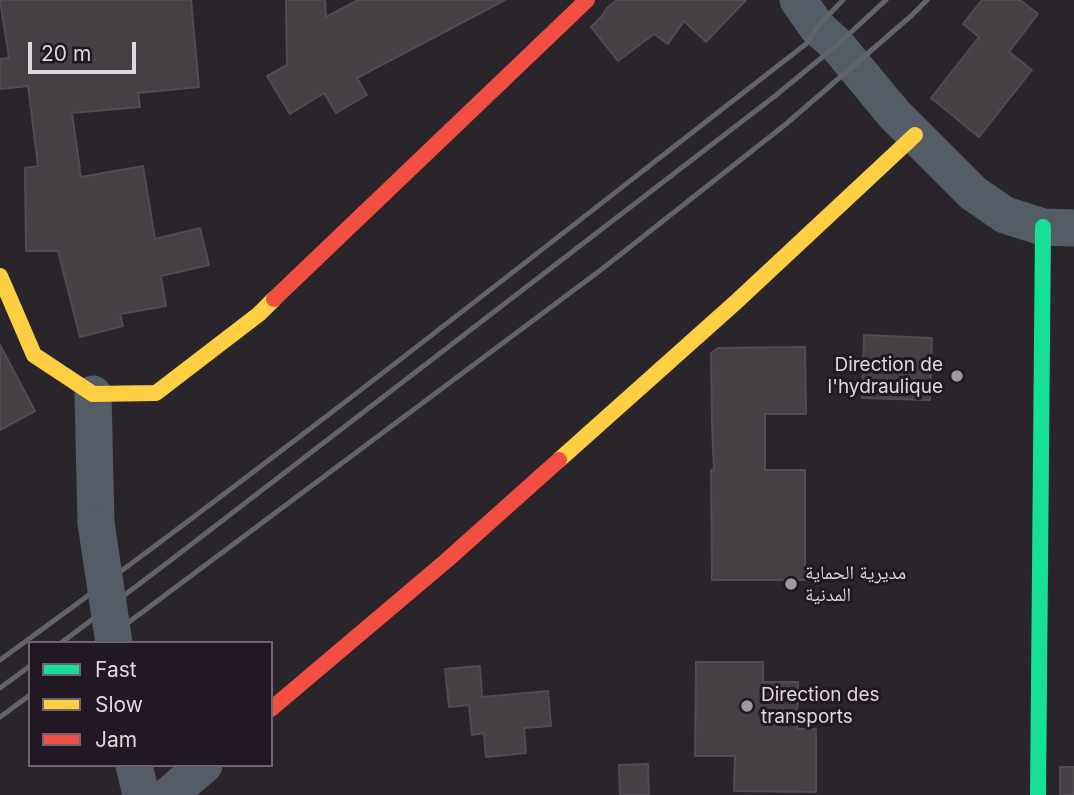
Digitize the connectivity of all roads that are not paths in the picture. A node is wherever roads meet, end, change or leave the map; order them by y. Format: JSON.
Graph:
{"nodes":[{"id":1,"x":587,"y":0,"type":"edge"},
{"id":2,"x":798,"y":0,"type":"edge"},
{"id":3,"x":904,"y":125,"type":"junction"},
{"id":4,"x":1059,"y":228,"type":"edge"},
{"id":5,"x":0,"y":276,"type":"edge"},
{"id":6,"x":93,"y":394,"type":"junction"},
{"id":7,"x":114,"y":641,"type":"edge"},
{"id":8,"x":273,"y":707,"type":"edge"},
{"id":9,"x":134,"y":767,"type":"edge"},
{"id":10,"x":202,"y":767,"type":"edge"},
{"id":11,"x":141,"y":795,"type":"edge"},
{"id":12,"x":169,"y":795,"type":"edge"},
{"id":13,"x":1038,"y":795,"type":"edge"}],
"edges":[{"from":1,"to":6,"type":"street"},
{"from":2,"to":3,"type":"street"},
{"from":3,"to":4,"type":"street"},
{"from":3,"to":8,"type":"street"},
{"from":4,"to":13,"type":"street"},
{"from":5,"to":6,"type":"street"},
{"from":6,"to":7,"type":"street","bridge":true},
{"from":9,"to":11,"type":"street"},
{"from":10,"to":12,"type":"street"}]}
